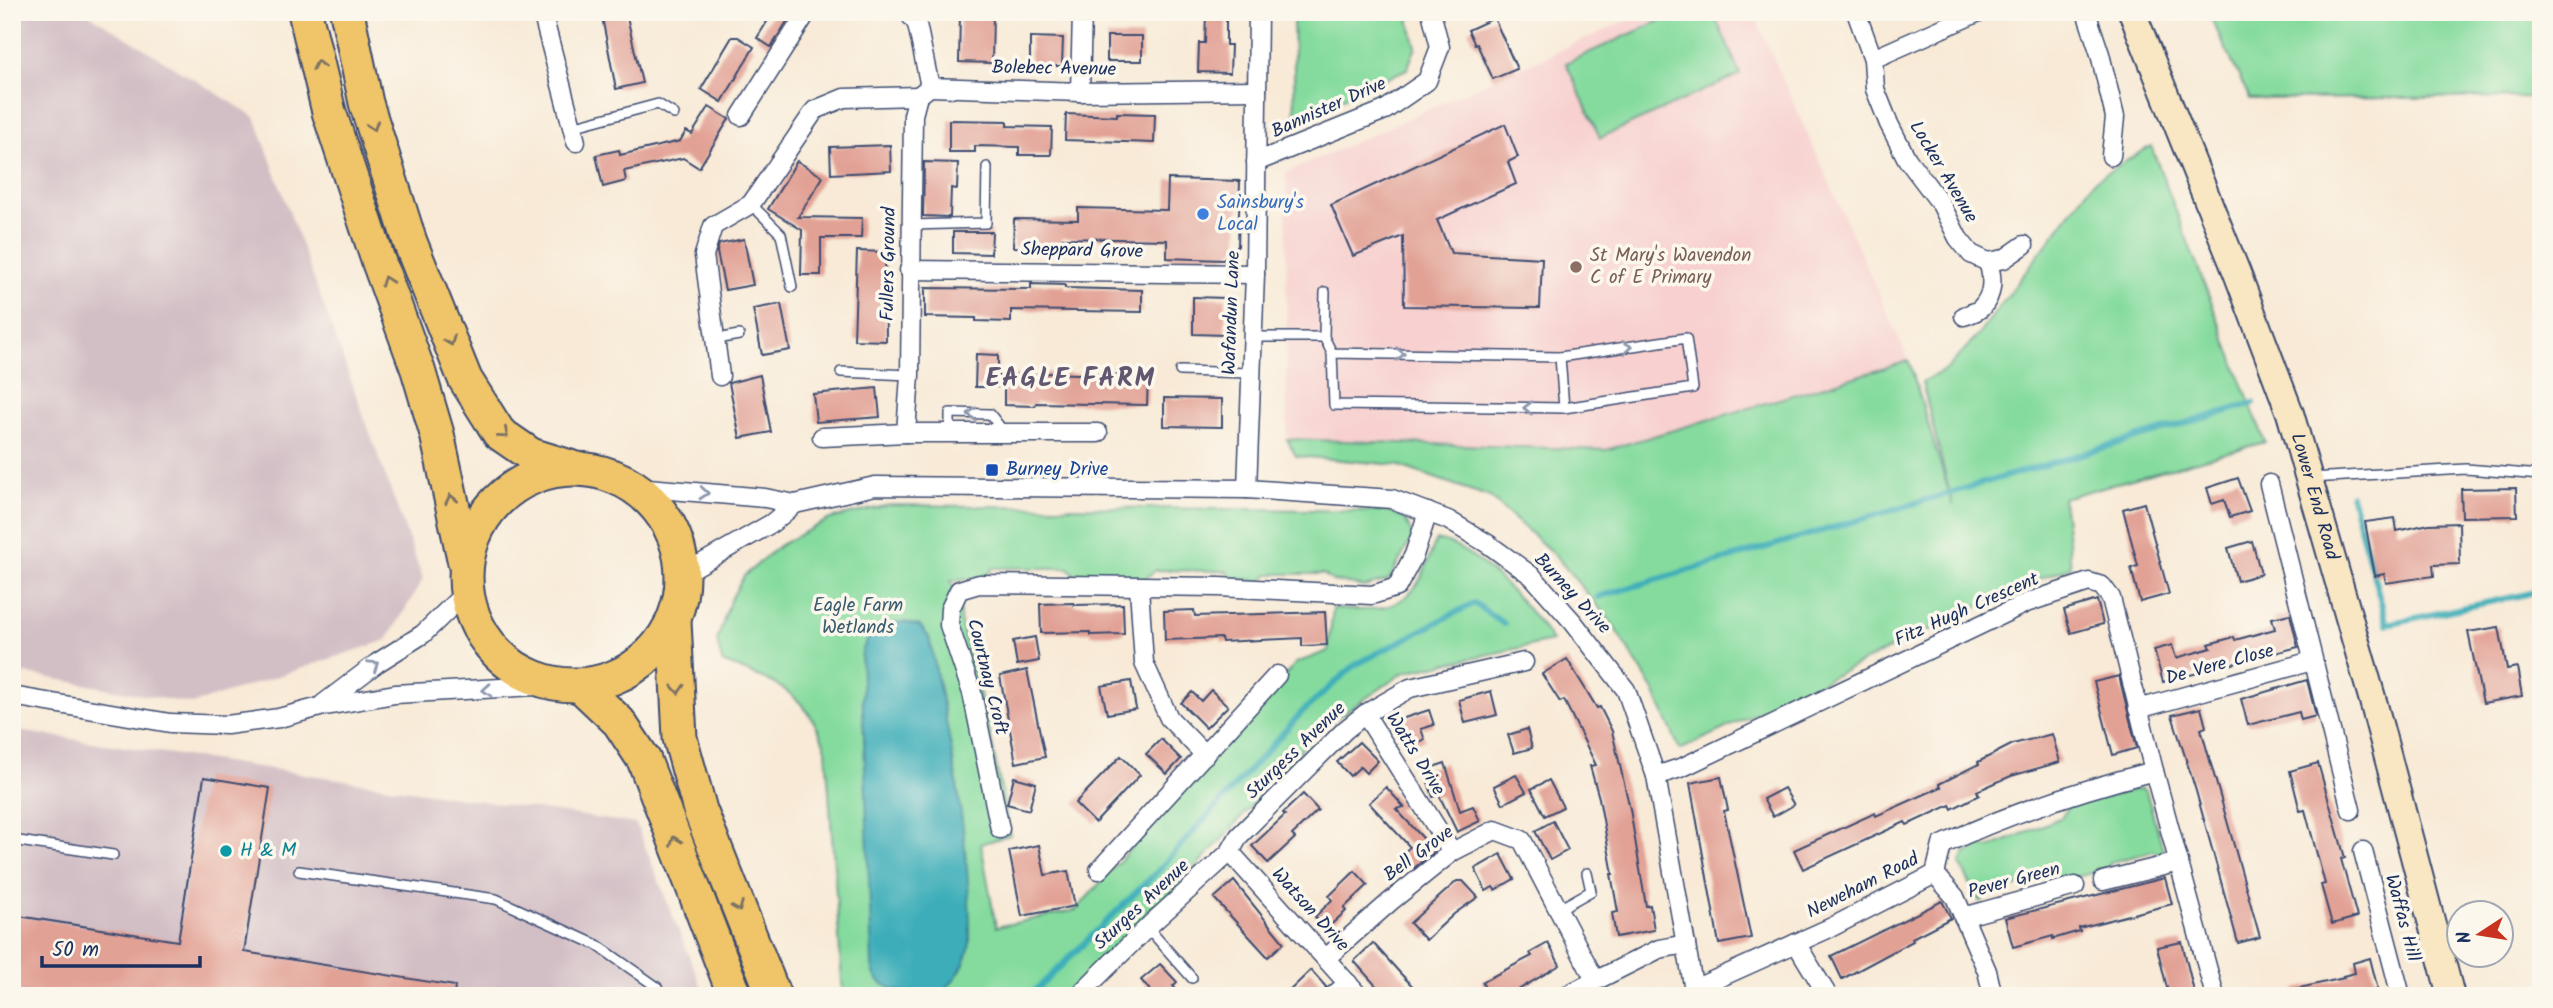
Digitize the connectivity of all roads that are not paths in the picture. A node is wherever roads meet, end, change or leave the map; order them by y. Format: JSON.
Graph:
{"nodes":[{"id":1,"x":305,"y":12,"type":"edge"},
{"id":2,"x":347,"y":12,"type":"edge"},
{"id":3,"x":542,"y":12,"type":"edge"},
{"id":4,"x":807,"y":12,"type":"edge"},
{"id":5,"x":908,"y":12,"type":"edge"},
{"id":6,"x":1082,"y":12,"type":"edge"},
{"id":7,"x":1258,"y":12,"type":"edge"},
{"id":8,"x":1431,"y":12,"type":"edge"},
{"id":9,"x":1856,"y":12,"type":"edge"},
{"id":10,"x":1979,"y":12,"type":"edge"},
{"id":11,"x":2086,"y":12,"type":"edge"},
{"id":12,"x":2133,"y":12,"type":"edge"},
{"id":13,"x":1873,"y":59,"type":"junction"},
{"id":14,"x":1257,"y":90,"type":"junction"},
{"id":15,"x":924,"y":91,"type":"junction"},
{"id":16,"x":1080,"y":92,"type":"junction"},
{"id":17,"x":674,"y":114,"type":"dead end"},
{"id":18,"x":741,"y":116,"type":"dead end"},
{"id":19,"x":574,"y":134,"type":"joint"},
{"id":20,"x":2111,"y":156,"type":"dead end"},
{"id":21,"x":1256,"y":162,"type":"junction"},
{"id":22,"x":987,"y":167,"type":"dead end"},
{"id":23,"x":751,"y":204,"type":"junction"},
{"id":24,"x":911,"y":225,"type":"junction"},
{"id":25,"x":2024,"y":245,"type":"dead end"},
{"id":26,"x":1988,"y":262,"type":"junction"},
{"id":27,"x":909,"y":270,"type":"junction"},
{"id":28,"x":1255,"y":274,"type":"junction"},
{"id":29,"x":792,"y":287,"type":"dead end"},
{"id":30,"x":1325,"y":292,"type":"dead end"},
{"id":31,"x":1964,"y":316,"type":"dead end"},
{"id":32,"x":739,"y":335,"type":"dead end"},
{"id":33,"x":1251,"y":337,"type":"junction"},
{"id":34,"x":1324,"y":337,"type":"junction"},
{"id":35,"x":717,"y":339,"type":"junction"},
{"id":36,"x":1332,"y":353,"type":"junction"},
{"id":37,"x":1560,"y":356,"type":"junction"},
{"id":38,"x":1180,"y":371,"type":"dead end"},
{"id":39,"x":841,"y":372,"type":"dead end"},
{"id":40,"x":1250,"y":373,"type":"junction"},
{"id":41,"x":910,"y":375,"type":"junction"},
{"id":42,"x":720,"y":376,"type":"dead end"},
{"id":43,"x":1564,"y":408,"type":"junction"},
{"id":44,"x":906,"y":433,"type":"junction"},
{"id":45,"x":1098,"y":433,"type":"dead end"},
{"id":46,"x":822,"y":437,"type":"dead end"},
{"id":47,"x":571,"y":468,"type":"junction"},
{"id":48,"x":2541,"y":475,"type":"edge"},
{"id":49,"x":2310,"y":478,"type":"junction"},
{"id":50,"x":2269,"y":484,"type":"dead end"},
{"id":51,"x":636,"y":487,"type":"junction"},
{"id":52,"x":1247,"y":489,"type":"junction"},
{"id":53,"x":795,"y":505,"type":"junction"},
{"id":54,"x":1429,"y":512,"type":"junction"},
{"id":55,"x":683,"y":573,"type":"junction"},
{"id":56,"x":466,"y":579,"type":"junction"},
{"id":57,"x":1139,"y":587,"type":"junction"},
{"id":58,"x":674,"y":621,"type":"junction"},
{"id":59,"x":2312,"y":661,"type":"junction"},
{"id":60,"x":1524,"y":662,"type":"dead end"},
{"id":61,"x":1277,"y":675,"type":"dead end"},
{"id":62,"x":568,"y":686,"type":"junction"},
{"id":63,"x":12,"y":696,"type":"edge"},
{"id":64,"x":320,"y":707,"type":"junction"},
{"id":65,"x":2138,"y":709,"type":"junction"},
{"id":66,"x":1365,"y":714,"type":"junction"},
{"id":67,"x":1205,"y":755,"type":"junction"},
{"id":68,"x":2154,"y":771,"type":"junction"},
{"id":69,"x":1656,"y":776,"type":"junction"},
{"id":70,"x":2351,"y":810,"type":"dead end"},
{"id":71,"x":1000,"y":829,"type":"dead end"},
{"id":72,"x":12,"y":840,"type":"edge"},
{"id":73,"x":2363,"y":851,"type":"dead end"},
{"id":74,"x":1230,"y":852,"type":"junction"},
{"id":75,"x":1451,"y":852,"type":"junction"},
{"id":76,"x":113,"y":855,"type":"dead end"},
{"id":77,"x":2179,"y":862,"type":"junction"},
{"id":78,"x":1099,"y":870,"type":"dead end"},
{"id":79,"x":299,"y":871,"type":"dead end"},
{"id":80,"x":1587,"y":873,"type":"dead end"},
{"id":81,"x":1935,"y":874,"type":"junction"},
{"id":82,"x":2103,"y":881,"type":"dead end"},
{"id":83,"x":2075,"y":886,"type":"dead end"},
{"id":84,"x":1559,"y":909,"type":"junction"},
{"id":85,"x":1963,"y":917,"type":"junction"},
{"id":86,"x":1148,"y":928,"type":"junction"},
{"id":87,"x":1796,"y":943,"type":"junction"},
{"id":88,"x":1686,"y":944,"type":"junction"},
{"id":89,"x":1326,"y":958,"type":"junction"},
{"id":90,"x":1192,"y":978,"type":"dead end"},
{"id":91,"x":1590,"y":987,"type":"edge"},
{"id":92,"x":1353,"y":989,"type":"edge"},
{"id":93,"x":1084,"y":990,"type":"dead end"},
{"id":94,"x":1695,"y":993,"type":"edge"},
{"id":95,"x":662,"y":996,"type":"edge"},
{"id":96,"x":735,"y":996,"type":"edge"},
{"id":97,"x":774,"y":996,"type":"edge"},
{"id":98,"x":1333,"y":996,"type":"edge"},
{"id":99,"x":1565,"y":996,"type":"edge"},
{"id":100,"x":1828,"y":996,"type":"edge"},
{"id":101,"x":1993,"y":996,"type":"edge"},
{"id":102,"x":2215,"y":996,"type":"edge"},
{"id":103,"x":2401,"y":996,"type":"edge"},
{"id":104,"x":2451,"y":996,"type":"edge"}],
"edges":[{"from":56,"to":1,"type":"highway","one_way":true},
{"from":2,"to":47,"type":"highway","one_way":true},
{"from":3,"to":19,"type":"street"},
{"from":4,"to":18,"type":"street"},
{"from":5,"to":15,"type":"street"},
{"from":6,"to":16,"type":"street"},
{"from":7,"to":14,"type":"street","name":"Wafandun Lane"},
{"from":8,"to":21,"type":"street","name":"Bannister Drive"},
{"from":9,"to":13,"type":"street","name":"Locker Avenue"},
{"from":10,"to":13,"type":"street"},
{"from":11,"to":20,"type":"street"},
{"from":12,"to":49,"type":"street","name":"Lower End Road"},
{"from":13,"to":26,"type":"street","name":"Locker Avenue"},
{"from":14,"to":16,"type":"street","name":"Bolebec Avenue"},
{"from":14,"to":21,"type":"street","name":"Wafandun Lane"},
{"from":15,"to":16,"type":"street","name":"Bolebec Avenue"},
{"from":15,"to":23,"type":"street"},
{"from":15,"to":24,"type":"street","name":"Fullers Ground"},
{"from":17,"to":19,"type":"lane"},
{"from":21,"to":28,"type":"street","name":"Wafandun Lane"},
{"from":22,"to":24,"type":"lane"},
{"from":23,"to":29,"type":"lane"},
{"from":23,"to":35,"type":"street"},
{"from":24,"to":27,"type":"street","name":"Fullers Ground"},
{"from":25,"to":26,"type":"street"},
{"from":26,"to":31,"type":"street"},
{"from":27,"to":28,"type":"street","name":"Sheppard Grove"},
{"from":27,"to":41,"type":"street","name":"Fullers Ground"},
{"from":28,"to":33,"type":"street","name":"Wafandun Lane"},
{"from":30,"to":34,"type":"lane"},
{"from":32,"to":35,"type":"lane"},
{"from":33,"to":34,"type":"lane"},
{"from":33,"to":40,"type":"street","name":"Wafandun Lane"},
{"from":34,"to":36,"type":"lane"},
{"from":35,"to":42,"type":"street"},
{"from":36,"to":37,"type":"lane","one_way":true},
{"from":43,"to":36,"type":"lane","one_way":true},
{"from":37,"to":43,"type":"lane"},
{"from":37,"to":43,"type":"lane","one_way":true},
{"from":38,"to":40,"type":"lane"},
{"from":39,"to":41,"type":"lane"},
{"from":40,"to":52,"type":"street","name":"Wafandun Lane"},
{"from":41,"to":44,"type":"street","name":"Fullers Ground"},
{"from":44,"to":45,"type":"street"},
{"from":44,"to":46,"type":"street"},
{"from":47,"to":51,"type":"highway"},
{"from":47,"to":56,"type":"highway"},
{"from":48,"to":49,"type":"lane"},
{"from":49,"to":104,"type":"street","name":"Lower End Road"},
{"from":50,"to":59,"type":"street"},
{"from":51,"to":53,"type":"street","one_way":true},
{"from":51,"to":55,"type":"highway"},
{"from":52,"to":53,"type":"street","name":"Burney Drive"},
{"from":52,"to":54,"type":"street","name":"Burney Drive"},
{"from":53,"to":55,"type":"street"},
{"from":54,"to":57,"type":"street","name":"Courtnay Croft"},
{"from":54,"to":69,"type":"street","name":"Burney Drive"},
{"from":55,"to":58,"type":"highway"},
{"from":56,"to":62,"type":"highway"},
{"from":64,"to":56,"type":"street","one_way":true},
{"from":57,"to":67,"type":"street"},
{"from":57,"to":71,"type":"street","name":"Courtnay Croft"},
{"from":58,"to":62,"type":"highway"},
{"from":58,"to":97,"type":"highway","one_way":true},
{"from":59,"to":65,"type":"street","name":"De Vere Close"},
{"from":59,"to":70,"type":"street"},
{"from":60,"to":66,"type":"street","name":"Sturgess Avenue"},
{"from":61,"to":67,"type":"street"},
{"from":62,"to":64,"type":"street","one_way":true},
{"from":96,"to":62,"type":"highway","one_way":true},
{"from":63,"to":64,"type":"street"},
{"from":65,"to":68,"type":"street","name":"Fitz Hugh Crescent"},
{"from":65,"to":69,"type":"street","name":"Fitz Hugh Crescent"},
{"from":66,"to":74,"type":"street","name":"Sturgess Avenue"},
{"from":66,"to":75,"type":"street","name":"Watts Drive"},
{"from":67,"to":78,"type":"street"},
{"from":68,"to":77,"type":"street","name":"Fitz Hugh Crescent"},
{"from":68,"to":81,"type":"street","name":"Neweham Road"},
{"from":69,"to":88,"type":"street","name":"Burney Drive"},
{"from":72,"to":76,"type":"lane"},
{"from":73,"to":103,"type":"street","name":"Waffas Hill"},
{"from":74,"to":86,"type":"street","name":"Sturges Avenue"},
{"from":74,"to":89,"type":"street","name":"Watson Drive"},
{"from":75,"to":84,"type":"street","name":"Bell Grove"},
{"from":75,"to":89,"type":"street","name":"Bell Grove"},
{"from":77,"to":82,"type":"street"},
{"from":77,"to":102,"type":"street","name":"Fitz Hugh Crescent"},
{"from":79,"to":95,"type":"lane"},
{"from":80,"to":84,"type":"lane"},
{"from":81,"to":85,"type":"street"},
{"from":81,"to":87,"type":"street","name":"Neweham Road"},
{"from":83,"to":85,"type":"street","name":"Pever Green"},
{"from":84,"to":91,"type":"street","name":"Bell Grove"},
{"from":85,"to":101,"type":"street"},
{"from":86,"to":90,"type":"lane"},
{"from":86,"to":93,"type":"street","name":"Sturges Avenue"},
{"from":87,"to":94,"type":"street","name":"Neweham Road"},
{"from":87,"to":100,"type":"street"},
{"from":88,"to":91,"type":"street"},
{"from":88,"to":94,"type":"street","name":"Burney Drive"},
{"from":89,"to":92,"type":"street","name":"Watson Drive"},
{"from":91,"to":99,"type":"street"},
{"from":92,"to":98,"type":"street"}]}
